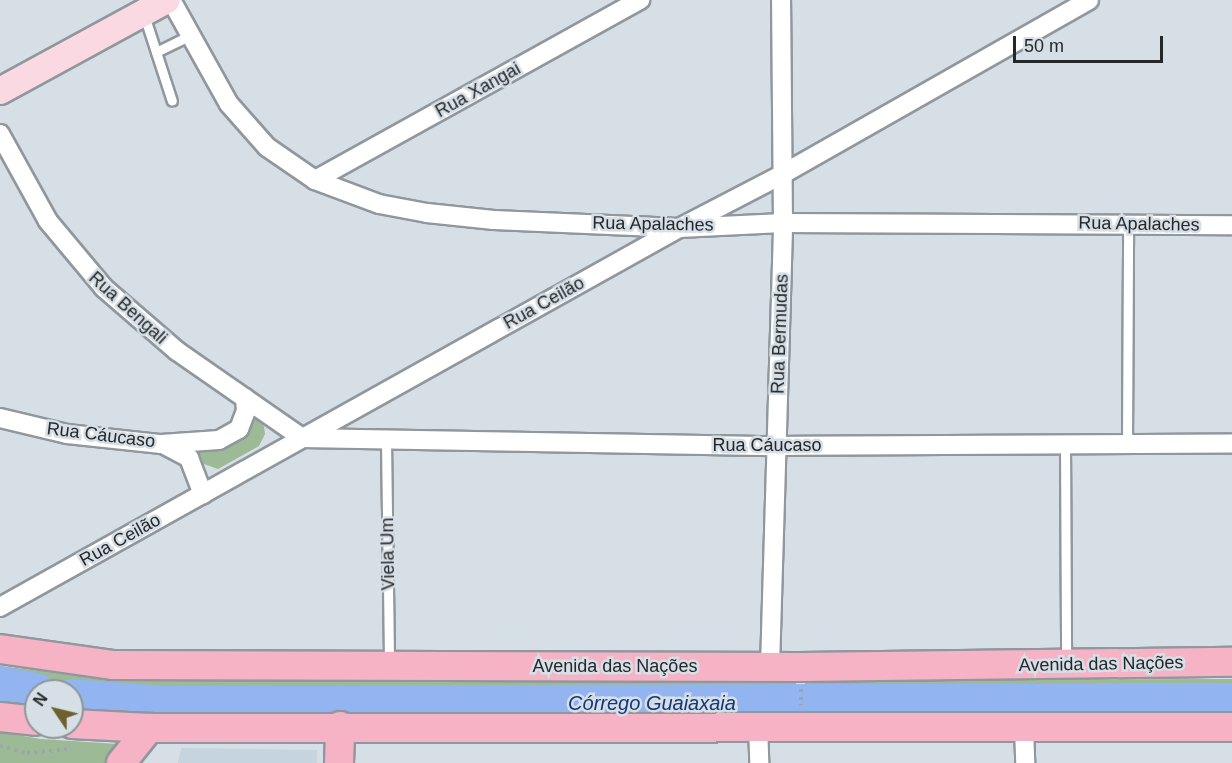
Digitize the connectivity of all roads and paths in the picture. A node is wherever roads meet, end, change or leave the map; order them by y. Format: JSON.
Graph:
{"nodes":[{"id":1,"x":169,"y":0,"type":"edge"},
{"id":2,"x":640,"y":0,"type":"edge"},
{"id":3,"x":781,"y":0,"type":"edge"},
{"id":4,"x":1089,"y":0,"type":"edge"},
{"id":5,"x":143,"y":13,"type":"junction"},
{"id":6,"x":191,"y":35,"type":"junction"},
{"id":7,"x":156,"y":52,"type":"junction"},
{"id":8,"x":0,"y":91,"type":"edge"},
{"id":9,"x":172,"y":101,"type":"dead end"},
{"id":10,"x":0,"y":134,"type":"edge"},
{"id":11,"x":783,"y":174,"type":"junction"},
{"id":12,"x":315,"y":180,"type":"junction"},
{"id":13,"x":783,"y":223,"type":"junction"},
{"id":14,"x":1128,"y":223,"type":"junction"},
{"id":15,"x":1232,"y":225,"type":"edge"},
{"id":16,"x":679,"y":228,"type":"junction"},
{"id":17,"x":245,"y":399,"type":"junction"},
{"id":18,"x":0,"y":418,"type":"edge"},
{"id":19,"x":302,"y":438,"type":"junction"},
{"id":20,"x":387,"y":442,"type":"junction"},
{"id":21,"x":1065,"y":442,"type":"junction"},
{"id":22,"x":1127,"y":443,"type":"junction"},
{"id":23,"x":161,"y":444,"type":"junction"},
{"id":24,"x":1232,"y":444,"type":"edge"},
{"id":25,"x":776,"y":446,"type":"junction"},
{"id":26,"x":203,"y":494,"type":"junction"},
{"id":27,"x":0,"y":607,"type":"edge"},
{"id":28,"x":0,"y":649,"type":"edge"},
{"id":29,"x":1232,"y":663,"type":"edge"},
{"id":30,"x":1065,"y":664,"type":"junction"},
{"id":31,"x":389,"y":666,"type":"junction"},
{"id":32,"x":770,"y":667,"type":"junction"},
{"id":33,"x":0,"y":717,"type":"edge"},
{"id":34,"x":24,"y":720,"type":"edge"},
{"id":35,"x":758,"y":725,"type":"junction"},
{"id":36,"x":340,"y":726,"type":"junction"},
{"id":37,"x":1024,"y":727,"type":"junction"},
{"id":38,"x":1232,"y":727,"type":"edge"},
{"id":39,"x":149,"y":728,"type":"junction"},
{"id":40,"x":84,"y":736,"type":"edge"},
{"id":41,"x":66,"y":739,"type":"edge"},
{"id":42,"x":0,"y":746,"type":"edge"},
{"id":43,"x":121,"y":763,"type":"edge"},
{"id":44,"x":339,"y":763,"type":"edge"},
{"id":45,"x":759,"y":763,"type":"edge"},
{"id":46,"x":1025,"y":763,"type":"edge"}],
"edges":[{"from":1,"to":5,"type":"main road"},
{"from":1,"to":6,"type":"street","name":"Rua Apalaches"},
{"from":2,"to":12,"type":"street","name":"Rua Xangai"},
{"from":3,"to":11,"type":"street","name":"Rua Bermudas"},
{"from":4,"to":11,"type":"street","name":"Rua Ceilão"},
{"from":5,"to":7,"type":"lane"},
{"from":5,"to":8,"type":"main road"},
{"from":6,"to":7,"type":"lane"},
{"from":6,"to":12,"type":"street","name":"Rua Apalaches"},
{"from":7,"to":9,"type":"lane"},
{"from":10,"to":17,"type":"street","name":"Rua Bengali"},
{"from":11,"to":13,"type":"street","name":"Rua Bermudas"},
{"from":11,"to":16,"type":"street","name":"Rua Ceilão"},
{"from":12,"to":16,"type":"street","name":"Rua Apalaches"},
{"from":13,"to":14,"type":"street","name":"Rua Apalaches"},
{"from":13,"to":16,"type":"street","name":"Rua Apalaches"},
{"from":13,"to":25,"type":"street","name":"Rua Bermudas"},
{"from":14,"to":15,"type":"street","name":"Rua Apalaches"},
{"from":14,"to":22,"type":"lane"},
{"from":16,"to":19,"type":"street","name":"Rua Ceilão"},
{"from":17,"to":19,"type":"street","name":"Rua Bengali"},
{"from":17,"to":23,"type":"street","name":"Rua Cáucaso"},
{"from":18,"to":23,"type":"street","name":"Rua Cáucaso"},
{"from":19,"to":20,"type":"street","name":"Rua Cáucaso"},
{"from":19,"to":26,"type":"street","name":"Rua Ceilão"},
{"from":20,"to":25,"type":"street","name":"Rua Cáucaso"},
{"from":20,"to":31,"type":"lane","name":"Viela Um"},
{"from":21,"to":22,"type":"street","name":"Rua Cáucaso"},
{"from":21,"to":25,"type":"street","name":"Rua Cáucaso"},
{"from":21,"to":30,"type":"lane"},
{"from":22,"to":24,"type":"street","name":"Rua Cáucaso"},
{"from":23,"to":26,"type":"street"},
{"from":25,"to":32,"type":"street","name":"Rua Bermudas"},
{"from":26,"to":27,"type":"street","name":"Rua Ceilão"},
{"from":28,"to":31,"type":"main road","name":"Avenida das Nações"},
{"from":29,"to":30,"type":"main road","name":"Avenida das Nações"},
{"from":30,"to":32,"type":"main road","name":"Avenida das Nações"},
{"from":31,"to":32,"type":"main road","name":"Avenida das Nações"},
{"from":33,"to":34,"type":"main road"},
{"from":35,"to":36,"type":"main road"},
{"from":35,"to":37,"type":"main road"},
{"from":35,"to":45,"type":"street"},
{"from":36,"to":39,"type":"main road"},
{"from":36,"to":44,"type":"main road"},
{"from":37,"to":38,"type":"main road"},
{"from":37,"to":46,"type":"street"},
{"from":39,"to":40,"type":"main road"},
{"from":39,"to":43,"type":"main road"},
{"from":41,"to":42,"type":"path"}]}
